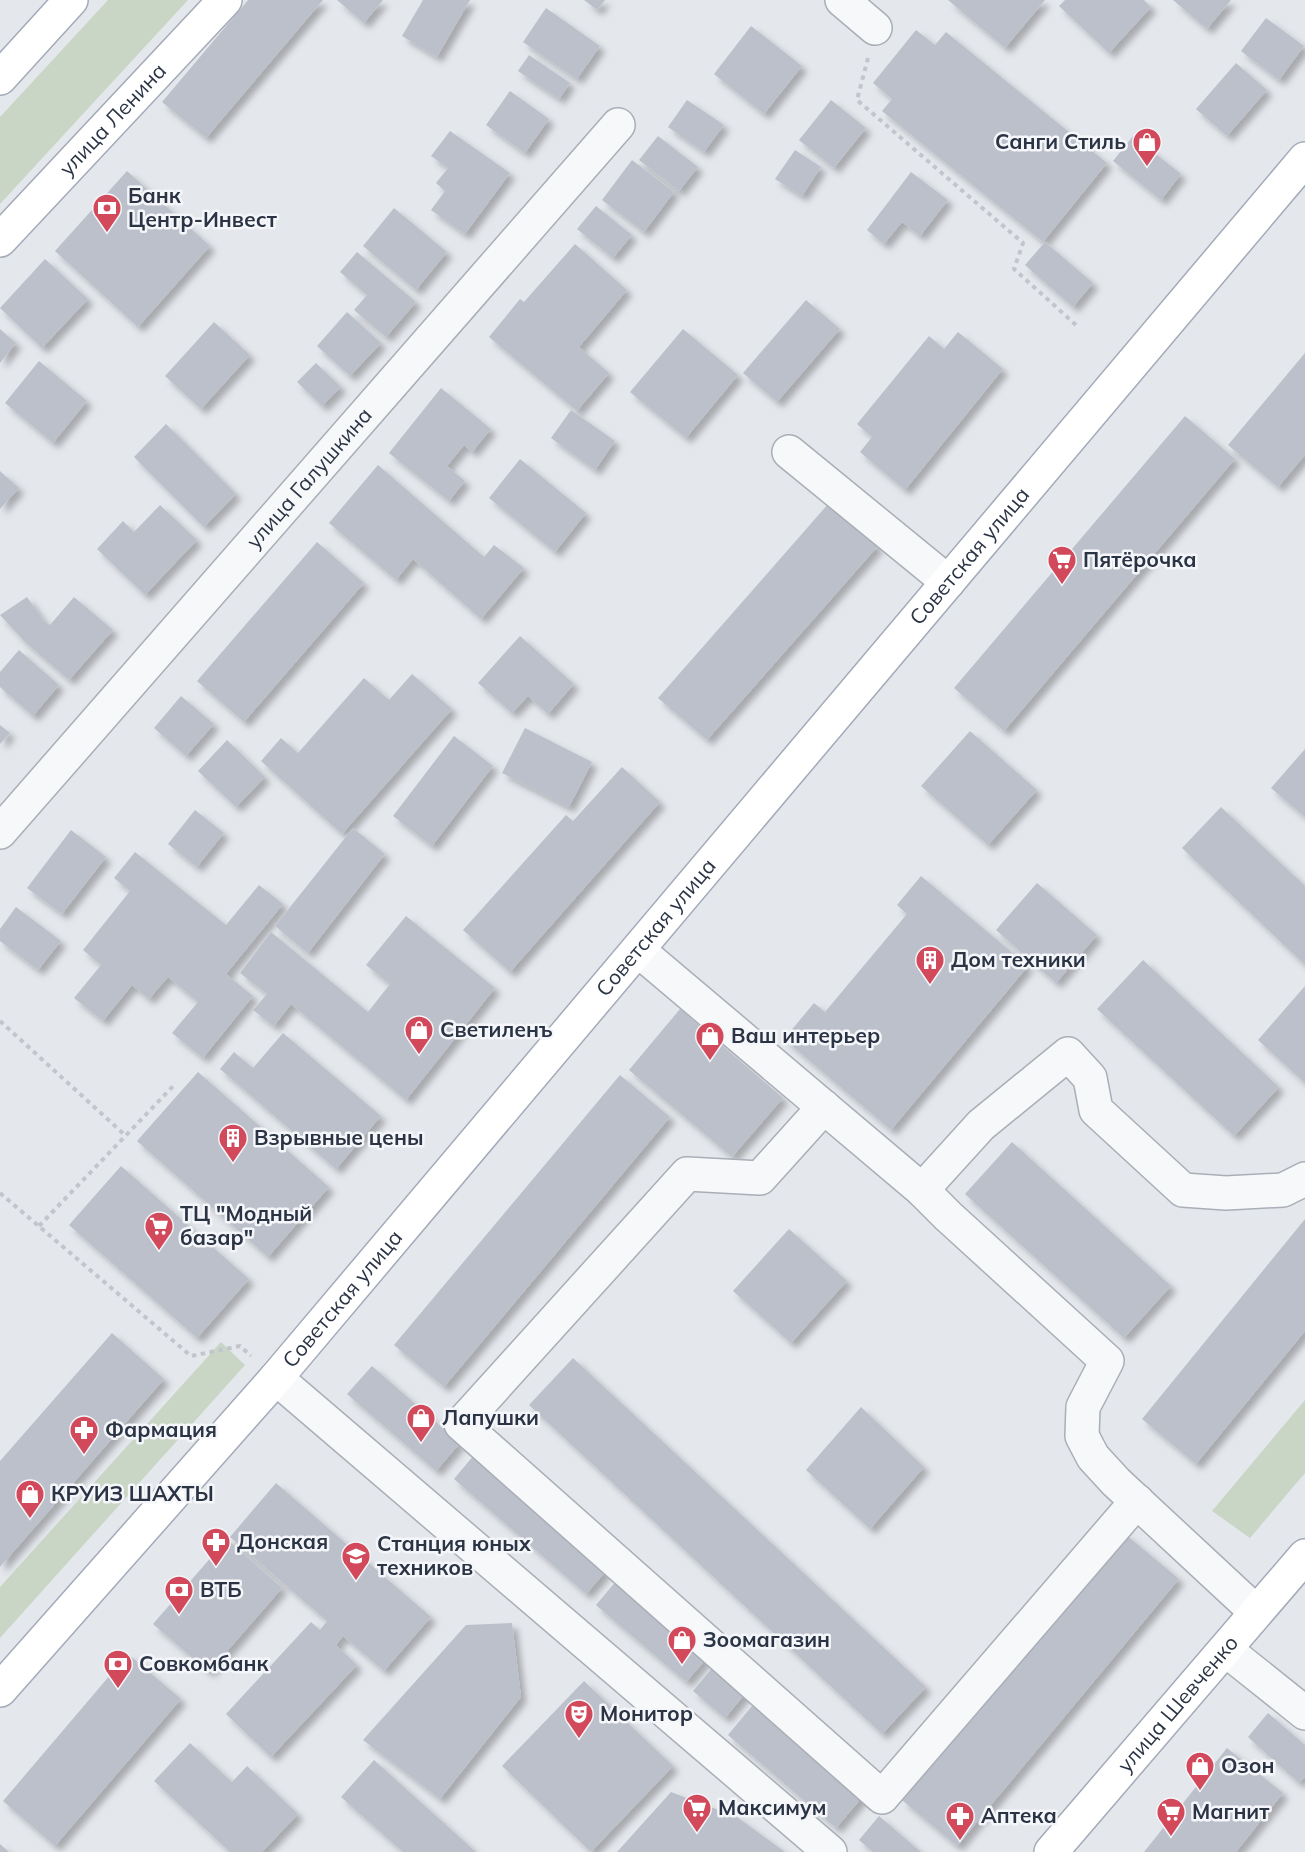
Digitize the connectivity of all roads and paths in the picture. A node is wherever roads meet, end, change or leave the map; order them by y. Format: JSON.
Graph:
{"nodes":[{"id":1,"x":71,"y":0,"type":"edge"},
{"id":2,"x":225,"y":0,"type":"edge"},
{"id":3,"x":842,"y":0,"type":"edge"},
{"id":4,"x":875,"y":28,"type":"joint"},
{"id":5,"x":0,"y":78,"type":"edge"},
{"id":6,"x":618,"y":125,"type":"dead end"},
{"id":7,"x":1305,"y":159,"type":"edge"},
{"id":8,"x":0,"y":240,"type":"edge"},
{"id":9,"x":1076,"y":325,"type":"dead end"},
{"id":10,"x":789,"y":452,"type":"dead end"},
{"id":11,"x":948,"y":582,"type":"junction"},
{"id":12,"x":0,"y":832,"type":"edge"},
{"id":13,"x":638,"y":950,"type":"junction"},
{"id":14,"x":0,"y":1021,"type":"edge"},
{"id":15,"x":176,"y":1083,"type":"dead end"},
{"id":16,"x":824,"y":1107,"type":"junction"},
{"id":17,"x":126,"y":1136,"type":"junction"},
{"id":18,"x":1305,"y":1179,"type":"edge"},
{"id":19,"x":922,"y":1190,"type":"junction"},
{"id":20,"x":0,"y":1193,"type":"edge"},
{"id":21,"x":39,"y":1226,"type":"junction"},
{"id":22,"x":276,"y":1378,"type":"junction"},
{"id":23,"x":1137,"y":1501,"type":"junction"},
{"id":24,"x":1305,"y":1556,"type":"edge"},
{"id":25,"x":1256,"y":1612,"type":"junction"},
{"id":26,"x":1226,"y":1650,"type":"junction"},
{"id":27,"x":0,"y":1690,"type":"edge"},
{"id":28,"x":1305,"y":1713,"type":"edge"},
{"id":29,"x":830,"y":1852,"type":"edge"},
{"id":30,"x":1051,"y":1852,"type":"edge"}],
"edges":[{"from":1,"to":5,"type":"main road"},
{"from":2,"to":8,"type":"main road","name":"улица Ленина"},
{"from":3,"to":4,"type":"street"},
{"from":4,"to":9,"type":"path"},
{"from":6,"to":12,"type":"street","name":"улица Галушкина"},
{"from":7,"to":11,"type":"main road","name":"Советская улица"},
{"from":10,"to":11,"type":"street"},
{"from":11,"to":13,"type":"main road","name":"Советская улица"},
{"from":13,"to":16,"type":"street"},
{"from":13,"to":22,"type":"main road","name":"Советская улица"},
{"from":14,"to":17,"type":"path"},
{"from":15,"to":17,"type":"path"},
{"from":16,"to":19,"type":"street"},
{"from":16,"to":23,"type":"street"},
{"from":17,"to":21,"type":"path"},
{"from":18,"to":19,"type":"street"},
{"from":19,"to":23,"type":"street"},
{"from":20,"to":21,"type":"path"},
{"from":21,"to":22,"type":"path"},
{"from":22,"to":27,"type":"main road","name":"Советская улица"},
{"from":22,"to":29,"type":"street"},
{"from":23,"to":25,"type":"street"},
{"from":24,"to":25,"type":"main road","name":"улица Шевченко"},
{"from":25,"to":26,"type":"main road","name":"улица Шевченко"},
{"from":26,"to":28,"type":"street"},
{"from":26,"to":30,"type":"main road","name":"улица Шевченко"}]}
